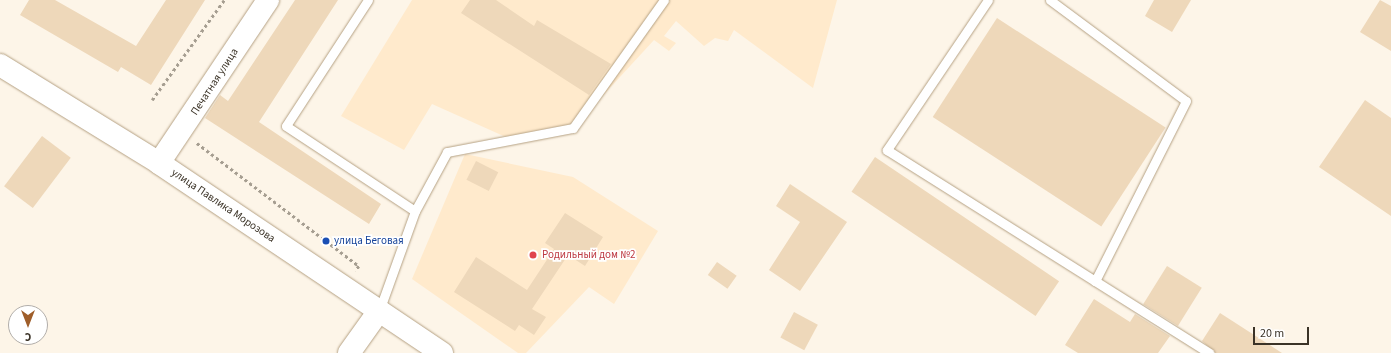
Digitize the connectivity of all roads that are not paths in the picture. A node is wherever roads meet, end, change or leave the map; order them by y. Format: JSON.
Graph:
{"nodes":[{"id":1,"x":268,"y":0,"type":"edge"},
{"id":2,"x":368,"y":0,"type":"edge"},
{"id":3,"x":664,"y":0,"type":"edge"},
{"id":4,"x":988,"y":0,"type":"edge"},
{"id":5,"x":1050,"y":0,"type":"edge"},
{"id":6,"x":0,"y":65,"type":"edge"},
{"id":7,"x":159,"y":163,"type":"junction"},
{"id":8,"x":415,"y":211,"type":"junction"},
{"id":9,"x":1094,"y":280,"type":"junction"},
{"id":10,"x":379,"y":311,"type":"junction"},
{"id":11,"x":349,"y":353,"type":"edge"},
{"id":12,"x":442,"y":353,"type":"edge"},
{"id":13,"x":1209,"y":353,"type":"edge"}],
"edges":[{"from":1,"to":7,"type":"street","name":"Печатная улица"},
{"from":2,"to":8,"type":"lane"},
{"from":3,"to":8,"type":"lane"},
{"from":4,"to":9,"type":"lane"},
{"from":5,"to":9,"type":"lane"},
{"from":6,"to":7,"type":"street","name":"улица Павлика Морозова"},
{"from":7,"to":10,"type":"street","name":"улица Павлика Морозова"},
{"from":8,"to":10,"type":"lane"},
{"from":9,"to":13,"type":"lane"},
{"from":10,"to":11,"type":"street"},
{"from":10,"to":12,"type":"street","name":"улица Павлика Морозова"}]}
